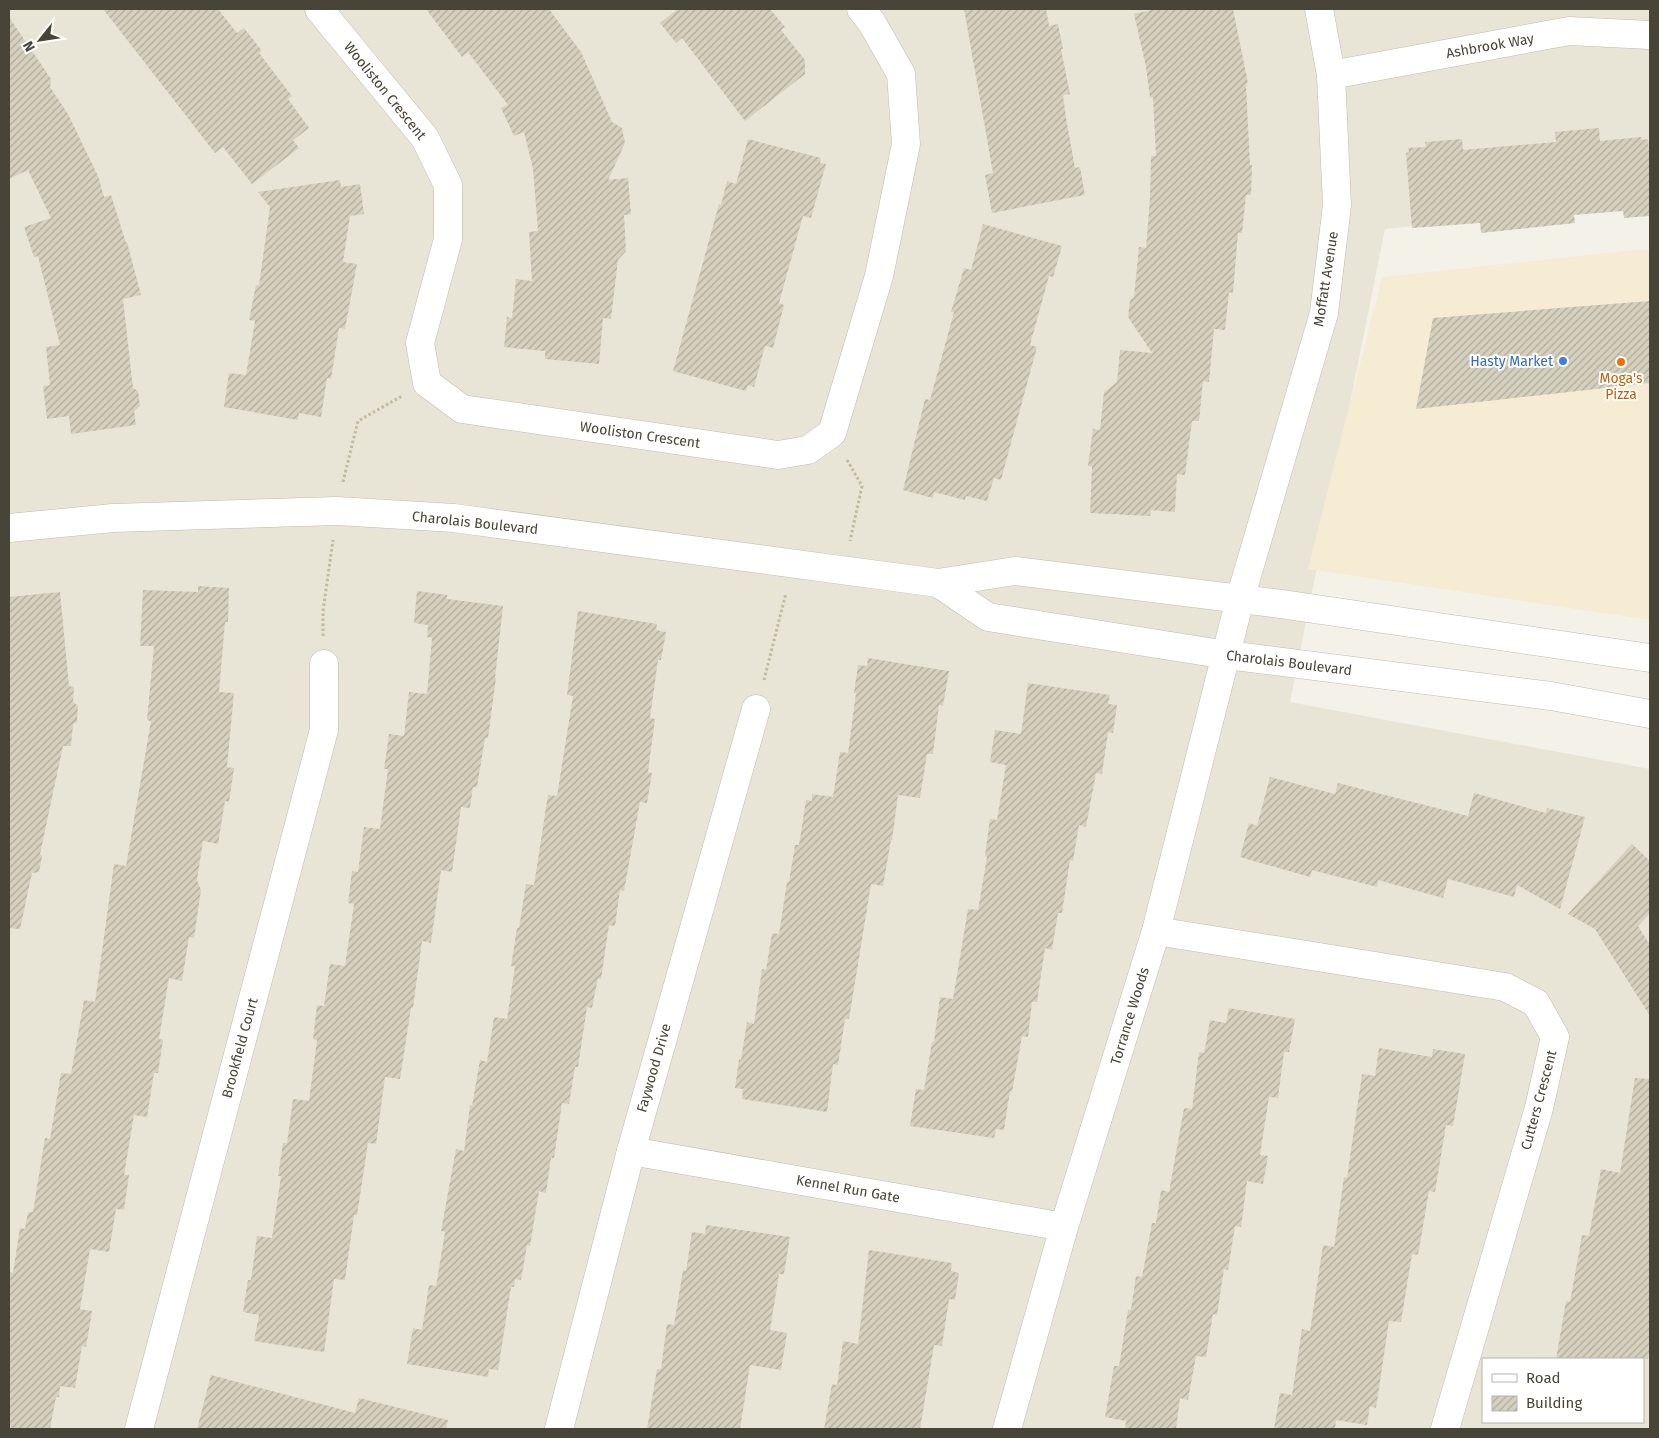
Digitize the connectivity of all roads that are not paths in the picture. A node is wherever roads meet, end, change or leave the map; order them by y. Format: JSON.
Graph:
{"nodes":[{"id":1,"x":319,"y":9,"type":"edge"},
{"id":2,"x":861,"y":9,"type":"edge"},
{"id":3,"x":1319,"y":9,"type":"edge"},
{"id":4,"x":1650,"y":35,"type":"edge"},
{"id":5,"x":1331,"y":75,"type":"junction"},
{"id":6,"x":9,"y":528,"type":"edge"},
{"id":7,"x":938,"y":583,"type":"junction"},
{"id":8,"x":1240,"y":599,"type":"junction"},
{"id":9,"x":1227,"y":655,"type":"junction"},
{"id":10,"x":1650,"y":658,"type":"edge"},
{"id":11,"x":324,"y":664,"type":"road end"},
{"id":12,"x":756,"y":709,"type":"road end"},
{"id":13,"x":1650,"y":714,"type":"edge"},
{"id":14,"x":1156,"y":931,"type":"junction"},
{"id":15,"x":631,"y":1151,"type":"junction"},
{"id":16,"x":1064,"y":1228,"type":"junction"},
{"id":17,"x":139,"y":1429,"type":"edge"},
{"id":18,"x":559,"y":1429,"type":"edge"},
{"id":19,"x":1007,"y":1429,"type":"edge"},
{"id":20,"x":1445,"y":1429,"type":"edge"}],
"edges":[{"from":1,"to":2,"type":"street","name":"Wooliston Crescent"},
{"from":3,"to":5,"type":"street","name":"Moffatt Avenue"},
{"from":4,"to":5,"type":"street","name":"Ashbrook Way"},
{"from":5,"to":8,"type":"street","name":"Moffatt Avenue"},
{"from":6,"to":7,"type":"street","name":"Charolais Boulevard"},
{"from":7,"to":8,"type":"street","name":"Charolais Boulevard"},
{"from":7,"to":9,"type":"street","name":"Charolais Boulevard"},
{"from":8,"to":9,"type":"street","name":"Torrance Woods"},
{"from":8,"to":10,"type":"street","name":"Charolais Boulevard"},
{"from":9,"to":13,"type":"street","name":"Charolais Boulevard"},
{"from":9,"to":14,"type":"street","name":"Torrance Woods"},
{"from":11,"to":17,"type":"street","name":"Brookfield Court"},
{"from":12,"to":15,"type":"street","name":"Faywood Drive"},
{"from":14,"to":16,"type":"street","name":"Torrance Woods"},
{"from":14,"to":20,"type":"street","name":"Cutters Crescent"},
{"from":15,"to":16,"type":"street","name":"Kennel Run Gate"},
{"from":15,"to":18,"type":"street","name":"Faywood Drive"},
{"from":16,"to":19,"type":"street","name":"Torrance Woods"}]}
